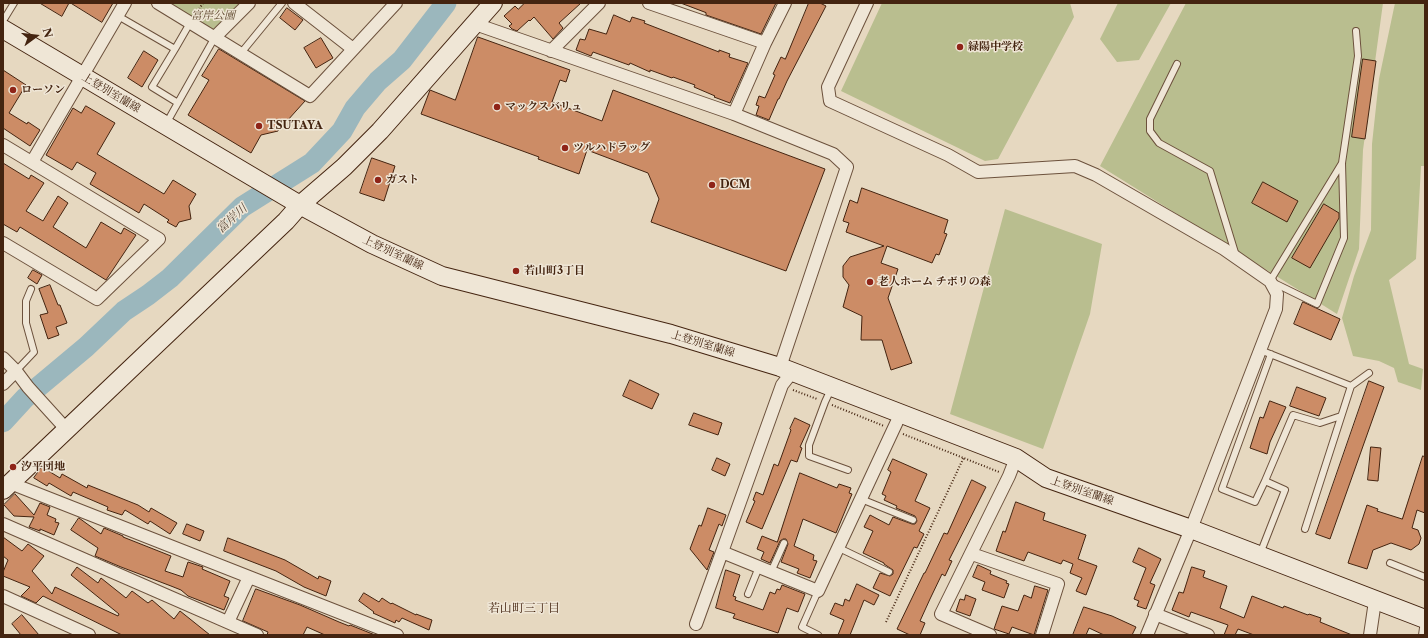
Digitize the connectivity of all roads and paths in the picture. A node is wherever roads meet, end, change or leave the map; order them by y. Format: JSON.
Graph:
{"nodes":[{"id":1,"x":14,"y":3,"type":"edge"},
{"id":2,"x":125,"y":3,"type":"edge"},
{"id":3,"x":158,"y":3,"type":"edge"},
{"id":4,"x":249,"y":3,"type":"edge"},
{"id":5,"x":282,"y":3,"type":"edge"},
{"id":6,"x":493,"y":3,"type":"edge"},
{"id":7,"x":599,"y":3,"type":"edge"},
{"id":8,"x":649,"y":3,"type":"edge"},
{"id":9,"x":785,"y":3,"type":"edge"},
{"id":10,"x":867,"y":3,"type":"edge"},
{"id":11,"x":201,"y":4,"type":"edge"},
{"id":12,"x":299,"y":4,"type":"edge"},
{"id":13,"x":395,"y":4,"type":"edge"},
{"id":14,"x":118,"y":16,"type":"junction"},
{"id":15,"x":192,"y":16,"type":"junction"},
{"id":16,"x":201,"y":17,"type":"dead end"},
{"id":17,"x":3,"y":21,"type":"edge"},
{"id":18,"x":475,"y":24,"type":"junction"},
{"id":19,"x":3,"y":28,"type":"edge"},
{"id":20,"x":1356,"y":31,"type":"dead end"},
{"id":21,"x":216,"y":37,"type":"junction"},
{"id":22,"x":765,"y":43,"type":"junction"},
{"id":23,"x":175,"y":49,"type":"junction"},
{"id":24,"x":353,"y":49,"type":"junction"},
{"id":25,"x":551,"y":51,"type":"junction"},
{"id":26,"x":241,"y":53,"type":"junction"},
{"id":27,"x":1177,"y":64,"type":"dead end"},
{"id":28,"x":82,"y":76,"type":"junction"},
{"id":29,"x":178,"y":103,"type":"junction"},
{"id":30,"x":734,"y":114,"type":"junction"},
{"id":31,"x":165,"y":125,"type":"junction"},
{"id":32,"x":3,"y":145,"type":"edge"},
{"id":33,"x":32,"y":162,"type":"junction"},
{"id":34,"x":1342,"y":163,"type":"junction"},
{"id":35,"x":294,"y":202,"type":"junction"},
{"id":36,"x":3,"y":243,"type":"edge"},
{"id":37,"x":1236,"y":257,"type":"junction"},
{"id":38,"x":1270,"y":281,"type":"junction"},
{"id":39,"x":31,"y":289,"type":"dead end"},
{"id":40,"x":1266,"y":352,"type":"junction"},
{"id":41,"x":3,"y":358,"type":"edge"},
{"id":42,"x":786,"y":369,"type":"junction"},
{"id":43,"x":16,"y":371,"type":"junction"},
{"id":44,"x":1369,"y":373,"type":"dead end"},
{"id":45,"x":3,"y":384,"type":"edge"},
{"id":46,"x":833,"y":386,"type":"junction"},
{"id":47,"x":1351,"y":386,"type":"junction"},
{"id":48,"x":901,"y":413,"type":"junction"},
{"id":49,"x":1342,"y":416,"type":"junction"},
{"id":50,"x":62,"y":424,"type":"junction"},
{"id":51,"x":964,"y":457,"type":"dead end"},
{"id":52,"x":1016,"y":458,"type":"junction"},
{"id":53,"x":848,"y":470,"type":"dead end"},
{"id":54,"x":1265,"y":481,"type":"junction"},
{"id":55,"x":6,"y":486,"type":"edge"},
{"id":56,"x":861,"y":499,"type":"junction"},
{"id":57,"x":913,"y":520,"type":"dead end"},
{"id":58,"x":3,"y":524,"type":"edge"},
{"id":59,"x":1191,"y":529,"type":"junction"},
{"id":60,"x":1305,"y":529,"type":"dead end"},
{"id":61,"x":784,"y":543,"type":"dead end"},
{"id":62,"x":839,"y":548,"type":"junction"},
{"id":63,"x":722,"y":552,"type":"junction"},
{"id":64,"x":972,"y":554,"type":"junction"},
{"id":65,"x":1260,"y":556,"type":"junction"},
{"id":66,"x":1390,"y":563,"type":"dead end"},
{"id":67,"x":759,"y":567,"type":"junction"},
{"id":68,"x":772,"y":572,"type":"junction"},
{"id":69,"x":889,"y":572,"type":"dead end"},
{"id":70,"x":249,"y":577,"type":"junction"},
{"id":71,"x":1425,"y":577,"type":"edge"},
{"id":72,"x":818,"y":591,"type":"junction"},
{"id":73,"x":748,"y":594,"type":"dead end"},
{"id":74,"x":3,"y":596,"type":"edge"},
{"id":75,"x":1375,"y":601,"type":"junction"},
{"id":76,"x":1156,"y":614,"type":"junction"},
{"id":77,"x":228,"y":622,"type":"junction"},
{"id":78,"x":886,"y":622,"type":"dead end"},
{"id":79,"x":1424,"y":622,"type":"edge"},
{"id":80,"x":696,"y":624,"type":"dead end"},
{"id":81,"x":89,"y":635,"type":"edge"},
{"id":82,"x":257,"y":635,"type":"edge"},
{"id":83,"x":397,"y":635,"type":"edge"},
{"id":84,"x":818,"y":635,"type":"edge"},
{"id":85,"x":990,"y":635,"type":"edge"},
{"id":86,"x":1042,"y":635,"type":"edge"},
{"id":87,"x":1147,"y":635,"type":"edge"},
{"id":88,"x":1208,"y":635,"type":"edge"},
{"id":89,"x":1370,"y":635,"type":"edge"}],
"edges":[{"from":1,"to":17,"type":"lane"},
{"from":2,"to":14,"type":"street"},
{"from":3,"to":15,"type":"street"},
{"from":4,"to":21,"type":"street"},
{"from":5,"to":26,"type":"lane"},
{"from":6,"to":18,"type":"main road"},
{"from":7,"to":25,"type":"street"},
{"from":8,"to":22,"type":"street"},
{"from":9,"to":22,"type":"street"},
{"from":10,"to":37,"type":"street"},
{"from":11,"to":15,"type":"path"},
{"from":12,"to":24,"type":"street"},
{"from":13,"to":24,"type":"street"},
{"from":14,"to":23,"type":"lane"},
{"from":14,"to":28,"type":"street"},
{"from":15,"to":16,"type":"path"},
{"from":15,"to":21,"type":"street"},
{"from":15,"to":23,"type":"lane"},
{"from":18,"to":25,"type":"street"},
{"from":18,"to":35,"type":"main road"},
{"from":19,"to":28,"type":"main road","name":"上登別室蘭線"},
{"from":20,"to":34,"type":"lane"},
{"from":21,"to":26,"type":"street"},
{"from":21,"to":29,"type":"lane"},
{"from":22,"to":30,"type":"street"},
{"from":23,"to":29,"type":"lane"},
{"from":24,"to":26,"type":"street"},
{"from":25,"to":30,"type":"street"},
{"from":27,"to":37,"type":"lane"},
{"from":28,"to":31,"type":"main road","name":"上登別室蘭線"},
{"from":28,"to":33,"type":"street"},
{"from":29,"to":31,"type":"lane"},
{"from":30,"to":42,"type":"street"},
{"from":31,"to":35,"type":"main road","name":"上登別室蘭線"},
{"from":32,"to":33,"type":"street"},
{"from":33,"to":36,"type":"street"},
{"from":34,"to":38,"type":"lane"},
{"from":34,"to":38,"type":"lane"},
{"from":35,"to":42,"type":"main road","name":"上登別室蘭線"},
{"from":35,"to":50,"type":"main road"},
{"from":37,"to":38,"type":"street"},
{"from":38,"to":40,"type":"street"},
{"from":39,"to":43,"type":"lane"},
{"from":40,"to":47,"type":"lane"},
{"from":40,"to":54,"type":"lane"},
{"from":40,"to":59,"type":"street"},
{"from":41,"to":43,"type":"street"},
{"from":42,"to":46,"type":"main road","name":"上登別室蘭線"},
{"from":42,"to":63,"type":"street"},
{"from":43,"to":45,"type":"street"},
{"from":43,"to":50,"type":"street"},
{"from":44,"to":47,"type":"lane"},
{"from":46,"to":48,"type":"main road","name":"上登別室蘭線"},
{"from":46,"to":53,"type":"lane"},
{"from":47,"to":49,"type":"lane"},
{"from":48,"to":52,"type":"main road","name":"上登別室蘭線"},
{"from":48,"to":56,"type":"street"},
{"from":49,"to":54,"type":"lane"},
{"from":49,"to":60,"type":"lane"},
{"from":50,"to":55,"type":"main road"},
{"from":51,"to":78,"type":"path"},
{"from":52,"to":59,"type":"main road","name":"上登別室蘭線"},
{"from":52,"to":64,"type":"street"},
{"from":54,"to":65,"type":"lane"},
{"from":55,"to":70,"type":"street"},
{"from":56,"to":57,"type":"lane"},
{"from":56,"to":62,"type":"street"},
{"from":58,"to":77,"type":"street"},
{"from":59,"to":65,"type":"main road","name":"上登別室蘭線"},
{"from":59,"to":76,"type":"street"},
{"from":61,"to":68,"type":"lane"},
{"from":62,"to":69,"type":"lane"},
{"from":62,"to":72,"type":"street"},
{"from":63,"to":67,"type":"street"},
{"from":63,"to":80,"type":"street"},
{"from":64,"to":85,"type":"street"},
{"from":64,"to":86,"type":"street"},
{"from":65,"to":75,"type":"main road","name":"上登別室蘭線"},
{"from":66,"to":71,"type":"lane"},
{"from":67,"to":68,"type":"street"},
{"from":67,"to":73,"type":"lane"},
{"from":68,"to":72,"type":"street"},
{"from":70,"to":77,"type":"street"},
{"from":70,"to":83,"type":"street"},
{"from":72,"to":84,"type":"lane"},
{"from":74,"to":81,"type":"street"},
{"from":75,"to":79,"type":"main road","name":"上登別室蘭線"},
{"from":75,"to":89,"type":"street"},
{"from":76,"to":87,"type":"street"},
{"from":76,"to":88,"type":"street"},
{"from":77,"to":82,"type":"street"}]}
